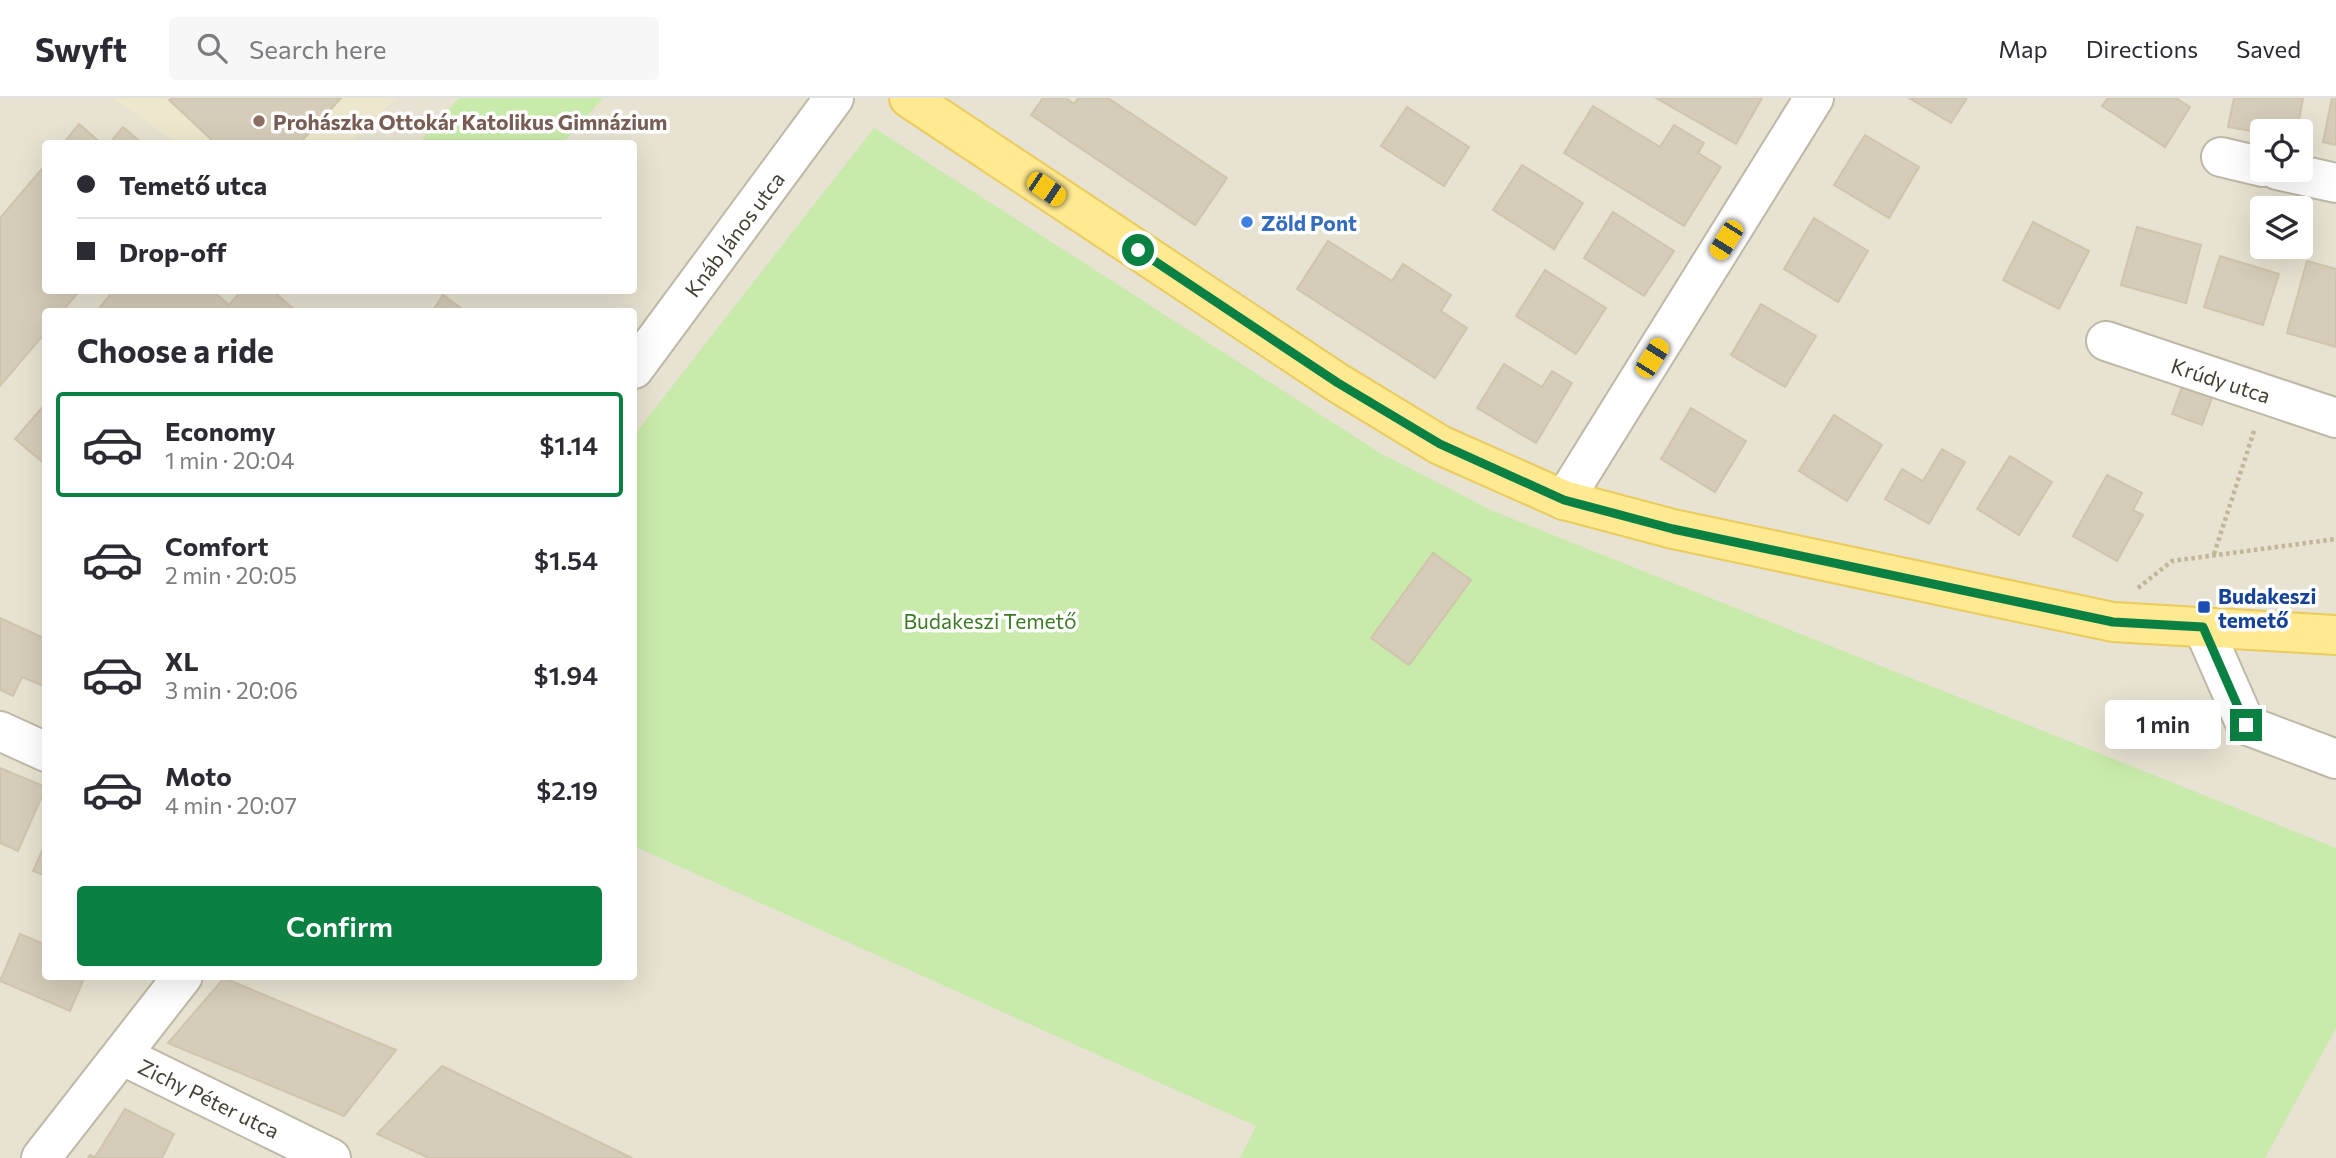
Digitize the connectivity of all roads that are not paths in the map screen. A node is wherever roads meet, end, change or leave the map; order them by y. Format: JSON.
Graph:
{"nodes":[{"id":1,"x":834,"y":98,"type":"edge"},
{"id":2,"x":909,"y":98,"type":"edge"},
{"id":3,"x":1814,"y":98,"type":"edge"},
{"id":4,"x":2221,"y":157,"type":"dead end"},
{"id":5,"x":2250,"y":164,"type":"edge"},
{"id":6,"x":2313,"y":178,"type":"edge"},
{"id":7,"x":2336,"y":183,"type":"edge"},
{"id":8,"x":2106,"y":341,"type":"dead end"},
{"id":9,"x":637,"y":365,"type":"edge"},
{"id":10,"x":2336,"y":418,"type":"edge"},
{"id":11,"x":1564,"y":500,"type":"junction"},
{"id":12,"x":2203,"y":627,"type":"junction"},
{"id":13,"x":2336,"y":635,"type":"edge"},
{"id":14,"x":0,"y":731,"type":"edge"},
{"id":15,"x":42,"y":750,"type":"edge"},
{"id":16,"x":2336,"y":759,"type":"edge"},
{"id":17,"x":180,"y":980,"type":"edge"},
{"id":18,"x":123,"y":1056,"type":"junction"},
{"id":19,"x":41,"y":1158,"type":"edge"},
{"id":20,"x":331,"y":1158,"type":"edge"}],
"edges":[{"from":1,"to":9,"type":"street","name":"Knáb János utca"},
{"from":2,"to":11,"type":"main road"},
{"from":3,"to":11,"type":"street"},
{"from":4,"to":5,"type":"street"},
{"from":6,"to":7,"type":"street"},
{"from":8,"to":10,"type":"street","name":"Krúdy utca"},
{"from":11,"to":12,"type":"main road"},
{"from":12,"to":13,"type":"main road"},
{"from":12,"to":16,"type":"street"},
{"from":14,"to":15,"type":"street"},
{"from":17,"to":18,"type":"street"},
{"from":18,"to":19,"type":"street"},
{"from":18,"to":20,"type":"street","name":"Zichy Péter utca"}]}
